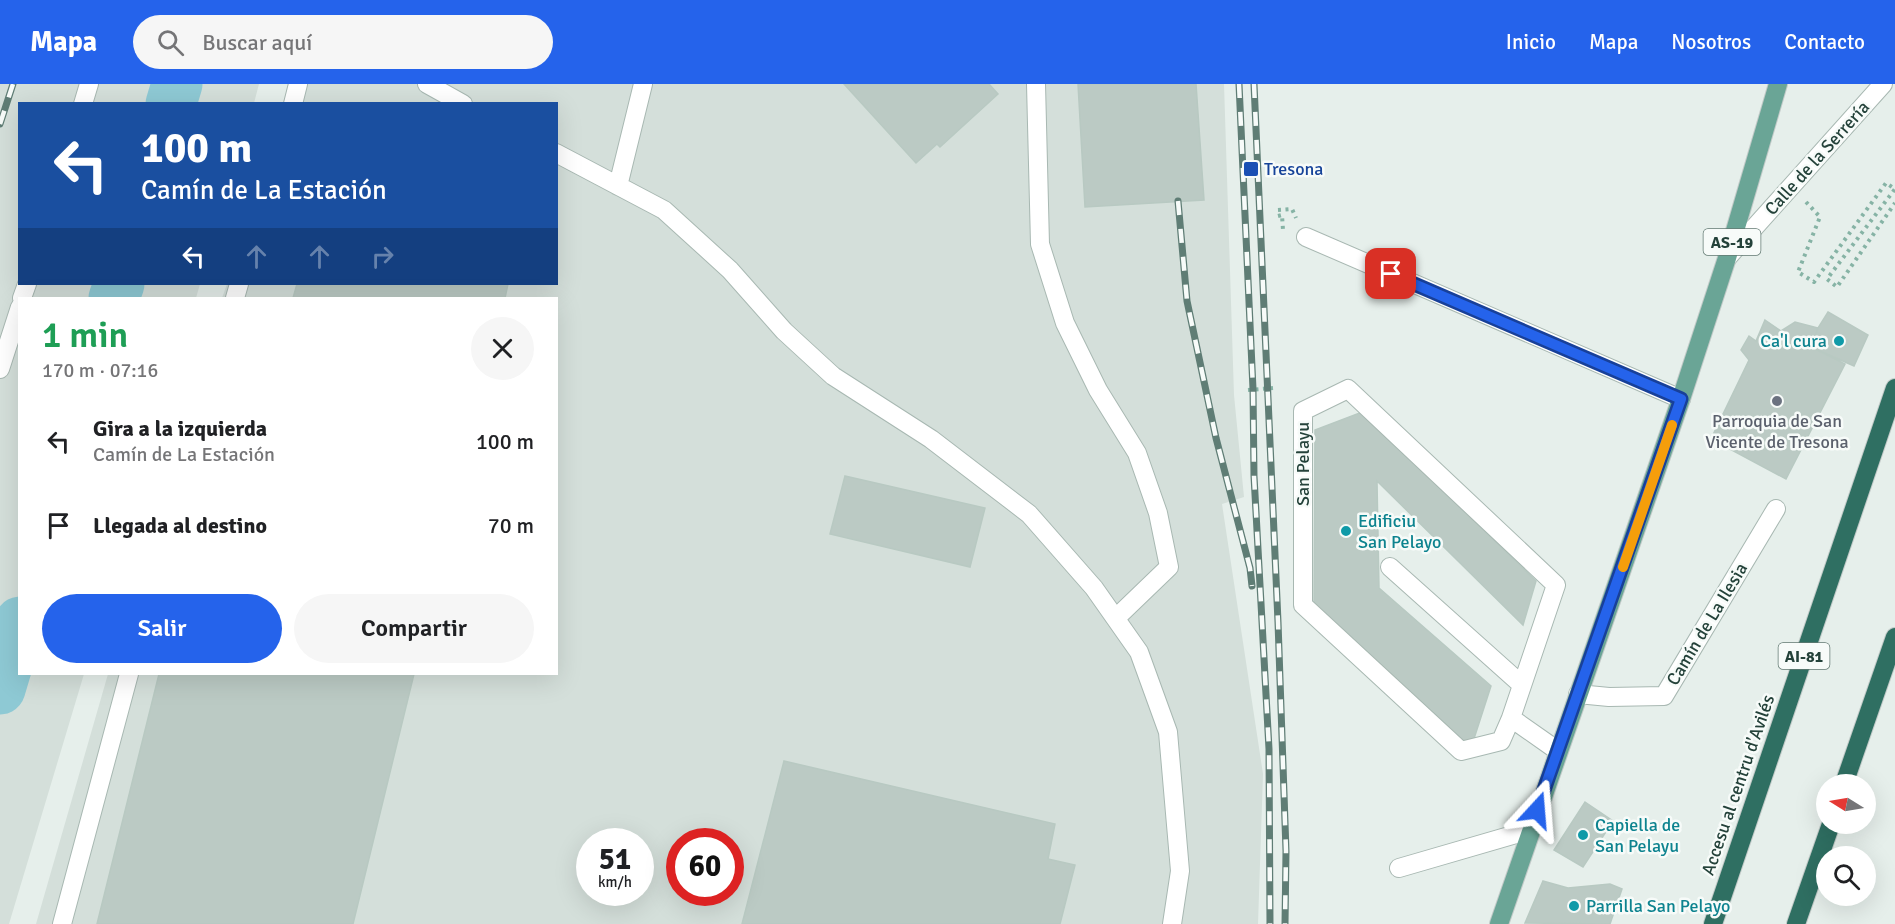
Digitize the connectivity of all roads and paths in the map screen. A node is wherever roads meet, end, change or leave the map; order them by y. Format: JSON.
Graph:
{"nodes":[{"id":1,"x":89,"y":84,"type":"edge"},
{"id":2,"x":298,"y":84,"type":"edge"},
{"id":3,"x":427,"y":84,"type":"edge"},
{"id":4,"x":643,"y":84,"type":"edge"},
{"id":5,"x":1036,"y":84,"type":"edge"},
{"id":6,"x":1883,"y":84,"type":"edge"},
{"id":7,"x":1775,"y":85,"type":"edge"},
{"id":8,"x":84,"y":102,"type":"edge"},
{"id":9,"x":293,"y":102,"type":"edge"},
{"id":10,"x":459,"y":102,"type":"edge"},
{"id":11,"x":558,"y":154,"type":"edge"},
{"id":12,"x":618,"y":186,"type":"junction"},
{"id":13,"x":1791,"y":186,"type":"junction"},
{"id":14,"x":1895,"y":202,"type":"edge"},
{"id":15,"x":1306,"y":237,"type":"dead end"},
{"id":16,"x":1727,"y":258,"type":"junction"},
{"id":17,"x":18,"y":313,"type":"edge"},
{"id":18,"x":0,"y":369,"type":"edge"},
{"id":19,"x":1273,"y":388,"type":"dead end"},
{"id":20,"x":1895,"y":388,"type":"edge"},
{"id":21,"x":1248,"y":390,"type":"dead end"},
{"id":22,"x":1681,"y":399,"type":"junction"},
{"id":23,"x":1776,"y":509,"type":"dead end"},
{"id":24,"x":1390,"y":567,"type":"dead end"},
{"id":25,"x":1116,"y":618,"type":"junction"},
{"id":26,"x":1895,"y":637,"type":"edge"},
{"id":27,"x":129,"y":675,"type":"edge"},
{"id":28,"x":1522,"y":685,"type":"junction"},
{"id":29,"x":1578,"y":694,"type":"junction"},
{"id":30,"x":1511,"y":718,"type":"junction"},
{"id":31,"x":1558,"y":751,"type":"junction"},
{"id":32,"x":1847,"y":774,"type":"edge"},
{"id":33,"x":1530,"y":830,"type":"junction"},
{"id":34,"x":1828,"y":834,"type":"edge"},
{"id":35,"x":1399,"y":868,"type":"dead end"},
{"id":36,"x":62,"y":924,"type":"edge"},
{"id":37,"x":1173,"y":924,"type":"edge"},
{"id":38,"x":1498,"y":924,"type":"edge"},
{"id":39,"x":1713,"y":924,"type":"edge"},
{"id":40,"x":1796,"y":924,"type":"edge"}],
"edges":[{"from":1,"to":8,"type":"street"},
{"from":2,"to":9,"type":"street"},
{"from":3,"to":10,"type":"street"},
{"from":4,"to":12,"type":"street"},
{"from":5,"to":25,"type":"street"},
{"from":6,"to":13,"type":"street","name":"Calle de la Serrería"},
{"from":7,"to":16,"type":"main road","number":"AS-19"},
{"from":11,"to":12,"type":"street"},
{"from":12,"to":25,"type":"street"},
{"from":13,"to":14,"type":"path"},
{"from":13,"to":16,"type":"street","name":"Calle de la Serrería"},
{"from":15,"to":22,"type":"street"},
{"from":16,"to":22,"type":"main road","number":"AS-19"},
{"from":17,"to":18,"type":"street"},
{"from":19,"to":21,"type":"path"},
{"from":20,"to":39,"type":"highway","name":"Accesu al centru d'Avilés","number":"AI-81"},
{"from":22,"to":29,"type":"main road","number":"AS-19"},
{"from":23,"to":29,"type":"street","name":"Camín de La Ilesia"},
{"from":24,"to":28,"type":"street"},
{"from":25,"to":37,"type":"street"},
{"from":26,"to":32,"type":"highway"},
{"from":27,"to":36,"type":"street"},
{"from":28,"to":30,"type":"street","name":"San Pelayu"},
{"from":28,"to":30,"type":"street","name":"San Pelayu"},
{"from":29,"to":31,"type":"main road","number":"AS-19"},
{"from":30,"to":31,"type":"street"},
{"from":31,"to":33,"type":"main road","number":"AS-19"},
{"from":33,"to":35,"type":"street"},
{"from":33,"to":38,"type":"main road","number":"AS-19"},
{"from":34,"to":40,"type":"highway"}]}
